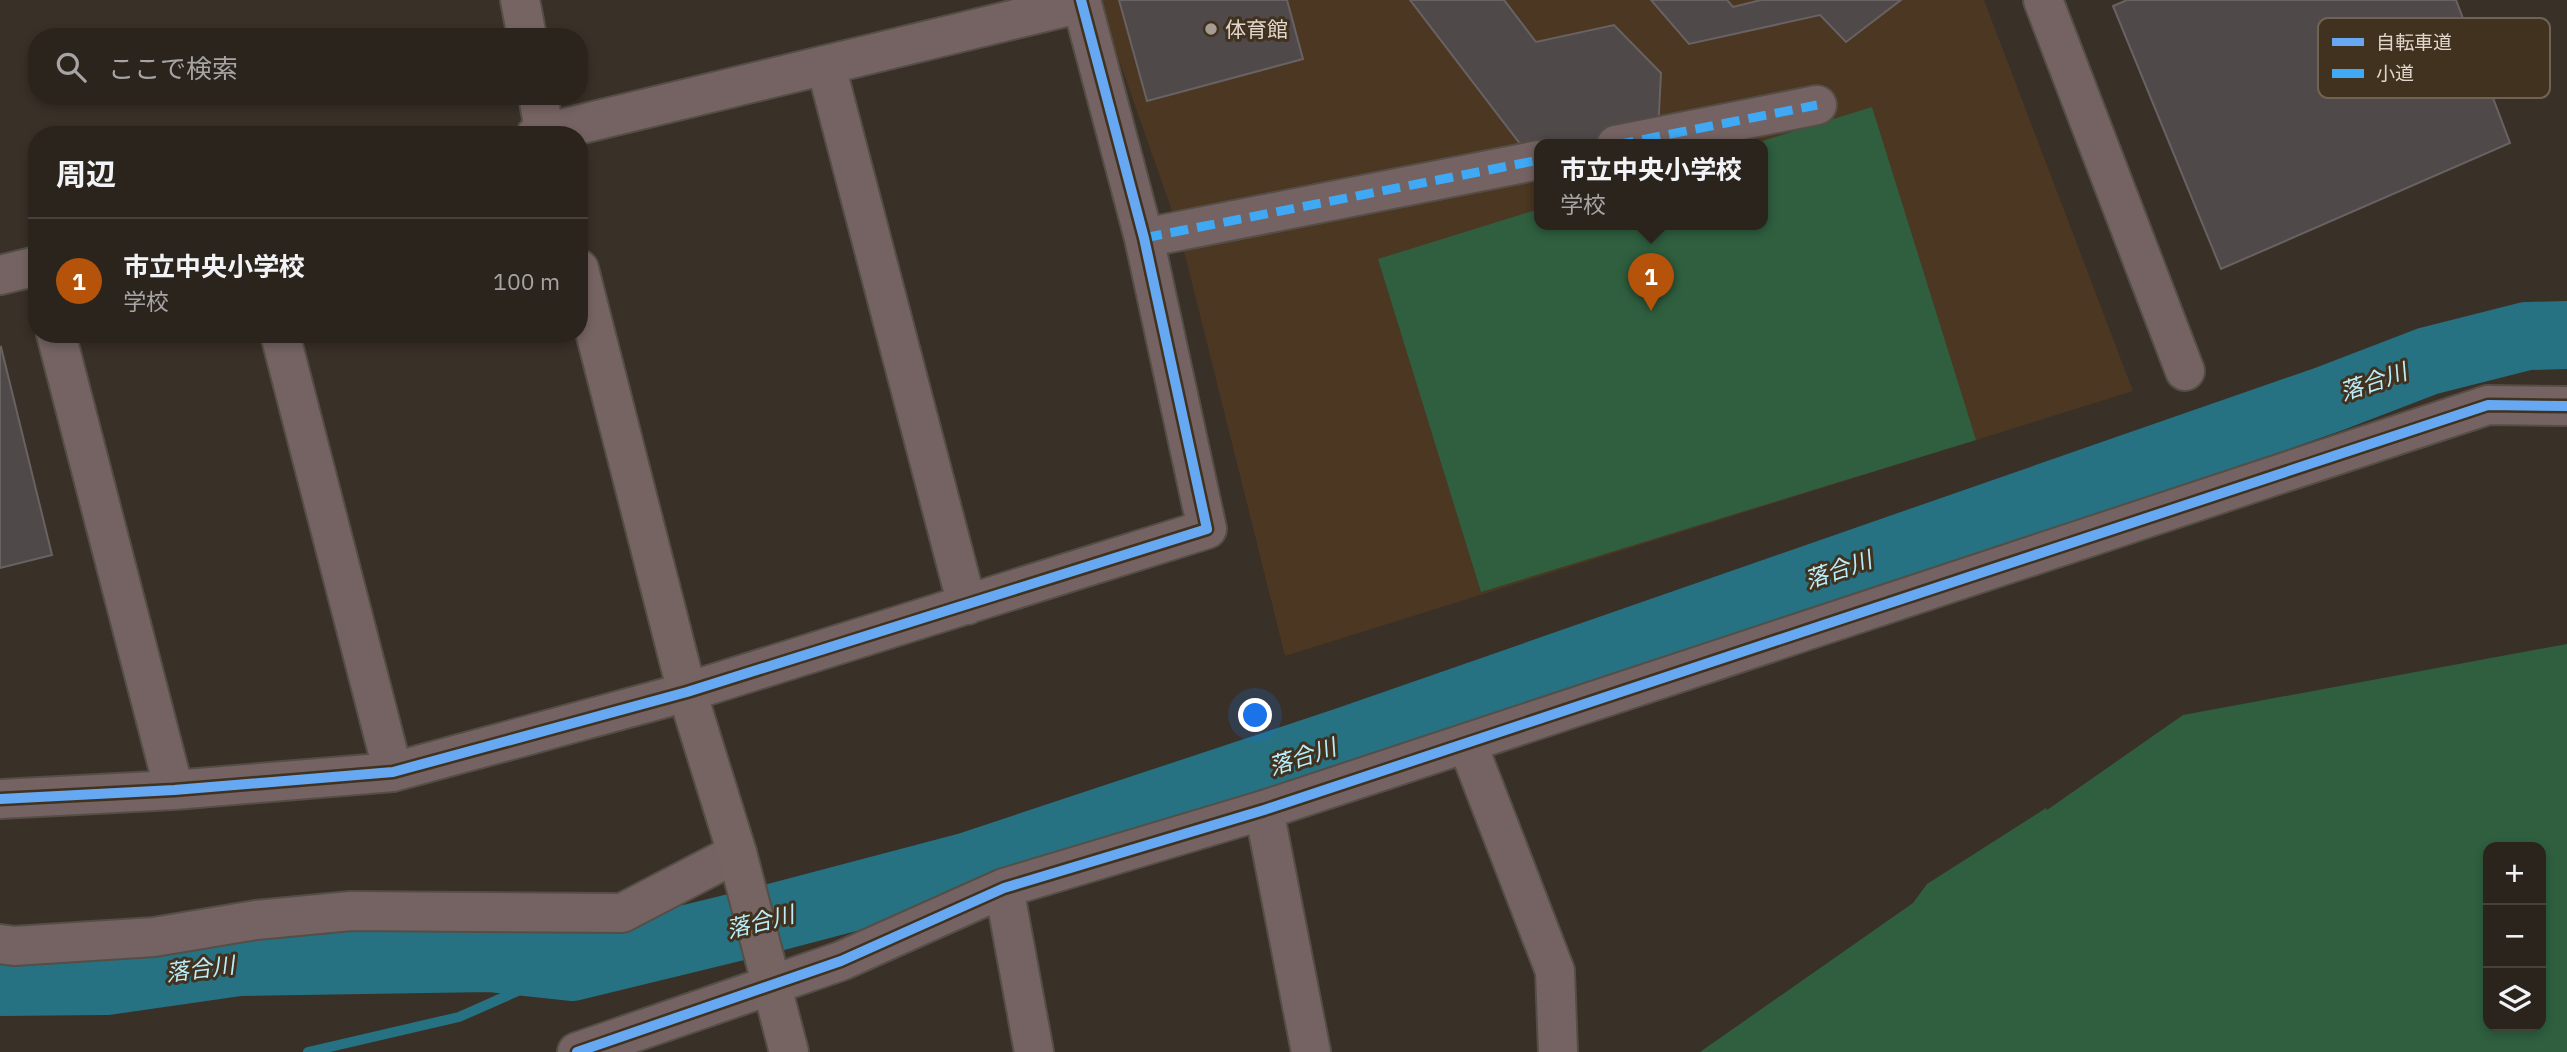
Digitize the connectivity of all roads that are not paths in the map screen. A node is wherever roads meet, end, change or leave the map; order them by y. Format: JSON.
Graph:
{"nodes":[{"id":1,"x":520,"y":0,"type":"edge"},
{"id":2,"x":2043,"y":0,"type":"edge"},
{"id":3,"x":1081,"y":2,"type":"edge"},
{"id":4,"x":525,"y":28,"type":"edge"},
{"id":5,"x":826,"y":66,"type":"junction"},
{"id":6,"x":1817,"y":105,"type":"dead end"},
{"id":7,"x":541,"y":125,"type":"edge"},
{"id":8,"x":1646,"y":139,"type":"edge"},
{"id":9,"x":1534,"y":161,"type":"edge"},
{"id":10,"x":1144,"y":238,"type":"junction"},
{"id":11,"x":28,"y":268,"type":"edge"},
{"id":12,"x":0,"y":275,"type":"edge"},
{"id":13,"x":588,"y":304,"type":"edge"},
{"id":14,"x":58,"y":343,"type":"edge"},
{"id":15,"x":282,"y":343,"type":"edge"},
{"id":16,"x":2185,"y":371,"type":"dead end"},
{"id":17,"x":2567,"y":406,"type":"edge"},
{"id":18,"x":967,"y":605,"type":"junction"},
{"id":19,"x":687,"y":692,"type":"junction"},
{"id":20,"x":1467,"y":743,"type":"junction"},
{"id":21,"x":393,"y":772,"type":"junction"},
{"id":22,"x":174,"y":790,"type":"junction"},
{"id":23,"x":0,"y":799,"type":"edge"},
{"id":24,"x":1264,"y":810,"type":"junction"},
{"id":25,"x":737,"y":853,"type":"junction"},
{"id":26,"x":1004,"y":888,"type":"junction"},
{"id":27,"x":0,"y":944,"type":"edge"},
{"id":28,"x":770,"y":984,"type":"junction"},
{"id":29,"x":576,"y":1052,"type":"edge"},
{"id":30,"x":789,"y":1052,"type":"edge"},
{"id":31,"x":1034,"y":1052,"type":"edge"},
{"id":32,"x":1311,"y":1052,"type":"edge"},
{"id":33,"x":1558,"y":1052,"type":"edge"}],
"edges":[{"from":1,"to":4,"type":"street"},
{"from":2,"to":16,"type":"street"},
{"from":3,"to":5,"type":"street"},
{"from":3,"to":10,"type":"street"},
{"from":5,"to":7,"type":"street"},
{"from":5,"to":18,"type":"street"},
{"from":6,"to":8,"type":"street"},
{"from":9,"to":10,"type":"street"},
{"from":10,"to":18,"type":"street"},
{"from":11,"to":12,"type":"street"},
{"from":13,"to":19,"type":"street"},
{"from":14,"to":22,"type":"street"},
{"from":15,"to":21,"type":"street"},
{"from":17,"to":20,"type":"street"},
{"from":18,"to":19,"type":"street"},
{"from":19,"to":21,"type":"street"},
{"from":19,"to":25,"type":"street"},
{"from":20,"to":24,"type":"street"},
{"from":20,"to":33,"type":"street"},
{"from":21,"to":22,"type":"street"},
{"from":22,"to":23,"type":"street"},
{"from":24,"to":26,"type":"street"},
{"from":24,"to":32,"type":"street"},
{"from":25,"to":27,"type":"street"},
{"from":25,"to":28,"type":"street"},
{"from":26,"to":28,"type":"street"},
{"from":26,"to":31,"type":"street"},
{"from":28,"to":29,"type":"street"},
{"from":28,"to":30,"type":"street"}]}
